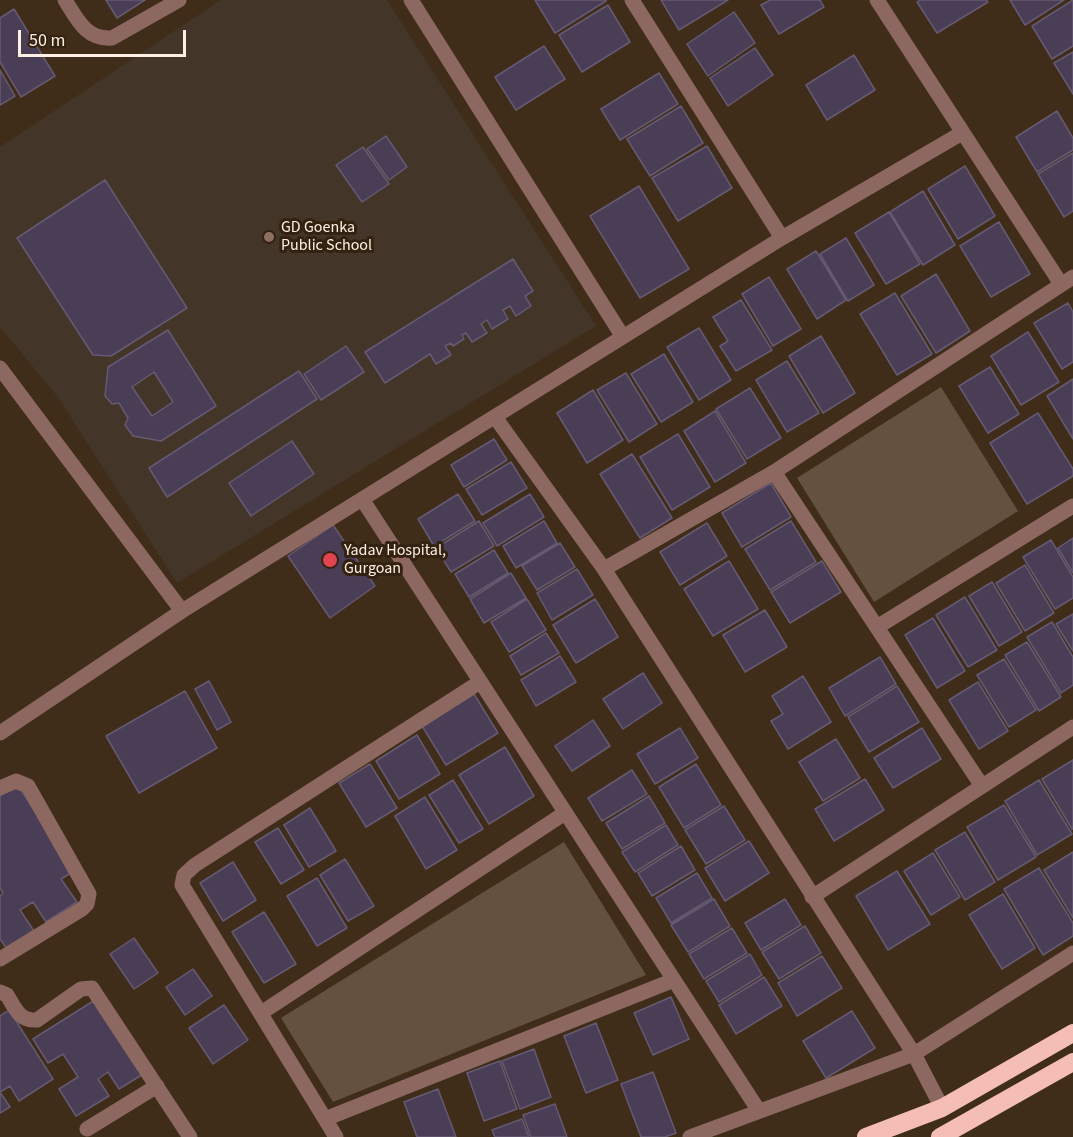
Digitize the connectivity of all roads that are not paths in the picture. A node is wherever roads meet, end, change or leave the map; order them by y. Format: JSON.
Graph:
{"nodes":[{"id":1,"x":64,"y":0,"type":"edge"},
{"id":2,"x":179,"y":0,"type":"edge"},
{"id":3,"x":411,"y":0,"type":"edge"},
{"id":4,"x":632,"y":0,"type":"edge"},
{"id":5,"x":877,"y":0,"type":"edge"},
{"id":6,"x":962,"y":133,"type":"junction"},
{"id":7,"x":782,"y":238,"type":"junction"},
{"id":8,"x":1067,"y":281,"type":"edge"},
{"id":9,"x":623,"y":337,"type":"junction"},
{"id":10,"x":0,"y":368,"type":"edge"},
{"id":11,"x":495,"y":417,"type":"junction"},
{"id":12,"x":774,"y":472,"type":"junction"},
{"id":13,"x":362,"y":499,"type":"junction"},
{"id":14,"x":1073,"y":506,"type":"edge"},
{"id":15,"x":604,"y":569,"type":"junction"},
{"id":16,"x":182,"y":611,"type":"junction"},
{"id":17,"x":877,"y":627,"type":"junction"},
{"id":18,"x":480,"y":682,"type":"junction"},
{"id":19,"x":1073,"y":727,"type":"edge"},
{"id":20,"x":0,"y":733,"type":"edge"},
{"id":21,"x":982,"y":786,"type":"junction"},
{"id":22,"x":0,"y":788,"type":"edge"},
{"id":23,"x":565,"y":813,"type":"junction"},
{"id":24,"x":812,"y":897,"type":"junction"},
{"id":25,"x":1073,"y":953,"type":"edge"},
{"id":26,"x":0,"y":960,"type":"edge"},
{"id":27,"x":674,"y":980,"type":"junction"},
{"id":28,"x":0,"y":992,"type":"edge"},
{"id":29,"x":261,"y":1013,"type":"junction"},
{"id":30,"x":1073,"y":1032,"type":"edge"},
{"id":31,"x":914,"y":1054,"type":"junction"},
{"id":32,"x":1073,"y":1062,"type":"edge"},
{"id":33,"x":157,"y":1086,"type":"junction"},
{"id":34,"x":942,"y":1108,"type":"junction"},
{"id":35,"x":759,"y":1111,"type":"junction"},
{"id":36,"x":325,"y":1119,"type":"junction"},
{"id":37,"x":87,"y":1129,"type":"dead end"},
{"id":38,"x":190,"y":1137,"type":"edge"},
{"id":39,"x":336,"y":1137,"type":"edge"},
{"id":40,"x":690,"y":1137,"type":"edge"},
{"id":41,"x":866,"y":1137,"type":"edge"},
{"id":42,"x":940,"y":1137,"type":"edge"}],
"edges":[{"from":1,"to":2,"type":"street"},
{"from":3,"to":9,"type":"street"},
{"from":4,"to":7,"type":"street"},
{"from":5,"to":6,"type":"street"},
{"from":6,"to":7,"type":"street"},
{"from":6,"to":8,"type":"street"},
{"from":7,"to":9,"type":"street"},
{"from":8,"to":12,"type":"street"},
{"from":9,"to":11,"type":"street"},
{"from":10,"to":16,"type":"street"},
{"from":11,"to":13,"type":"street"},
{"from":11,"to":15,"type":"street"},
{"from":12,"to":15,"type":"street"},
{"from":12,"to":17,"type":"street"},
{"from":13,"to":16,"type":"street"},
{"from":13,"to":18,"type":"street"},
{"from":14,"to":17,"type":"street"},
{"from":15,"to":24,"type":"street"},
{"from":16,"to":20,"type":"street"},
{"from":17,"to":21,"type":"street"},
{"from":18,"to":23,"type":"street"},
{"from":18,"to":29,"type":"street"},
{"from":19,"to":21,"type":"street"},
{"from":21,"to":24,"type":"street"},
{"from":22,"to":26,"type":"street"},
{"from":23,"to":27,"type":"street"},
{"from":23,"to":29,"type":"street"},
{"from":24,"to":31,"type":"street"},
{"from":25,"to":31,"type":"street"},
{"from":27,"to":35,"type":"street"},
{"from":27,"to":36,"type":"street"},
{"from":28,"to":33,"type":"street"},
{"from":29,"to":36,"type":"street"},
{"from":30,"to":34,"type":"highway"},
{"from":31,"to":34,"type":"street"},
{"from":31,"to":35,"type":"street"},
{"from":32,"to":42,"type":"highway"},
{"from":33,"to":37,"type":"street"},
{"from":33,"to":38,"type":"street"},
{"from":34,"to":41,"type":"highway"},
{"from":35,"to":40,"type":"street"},
{"from":36,"to":39,"type":"street"}]}
